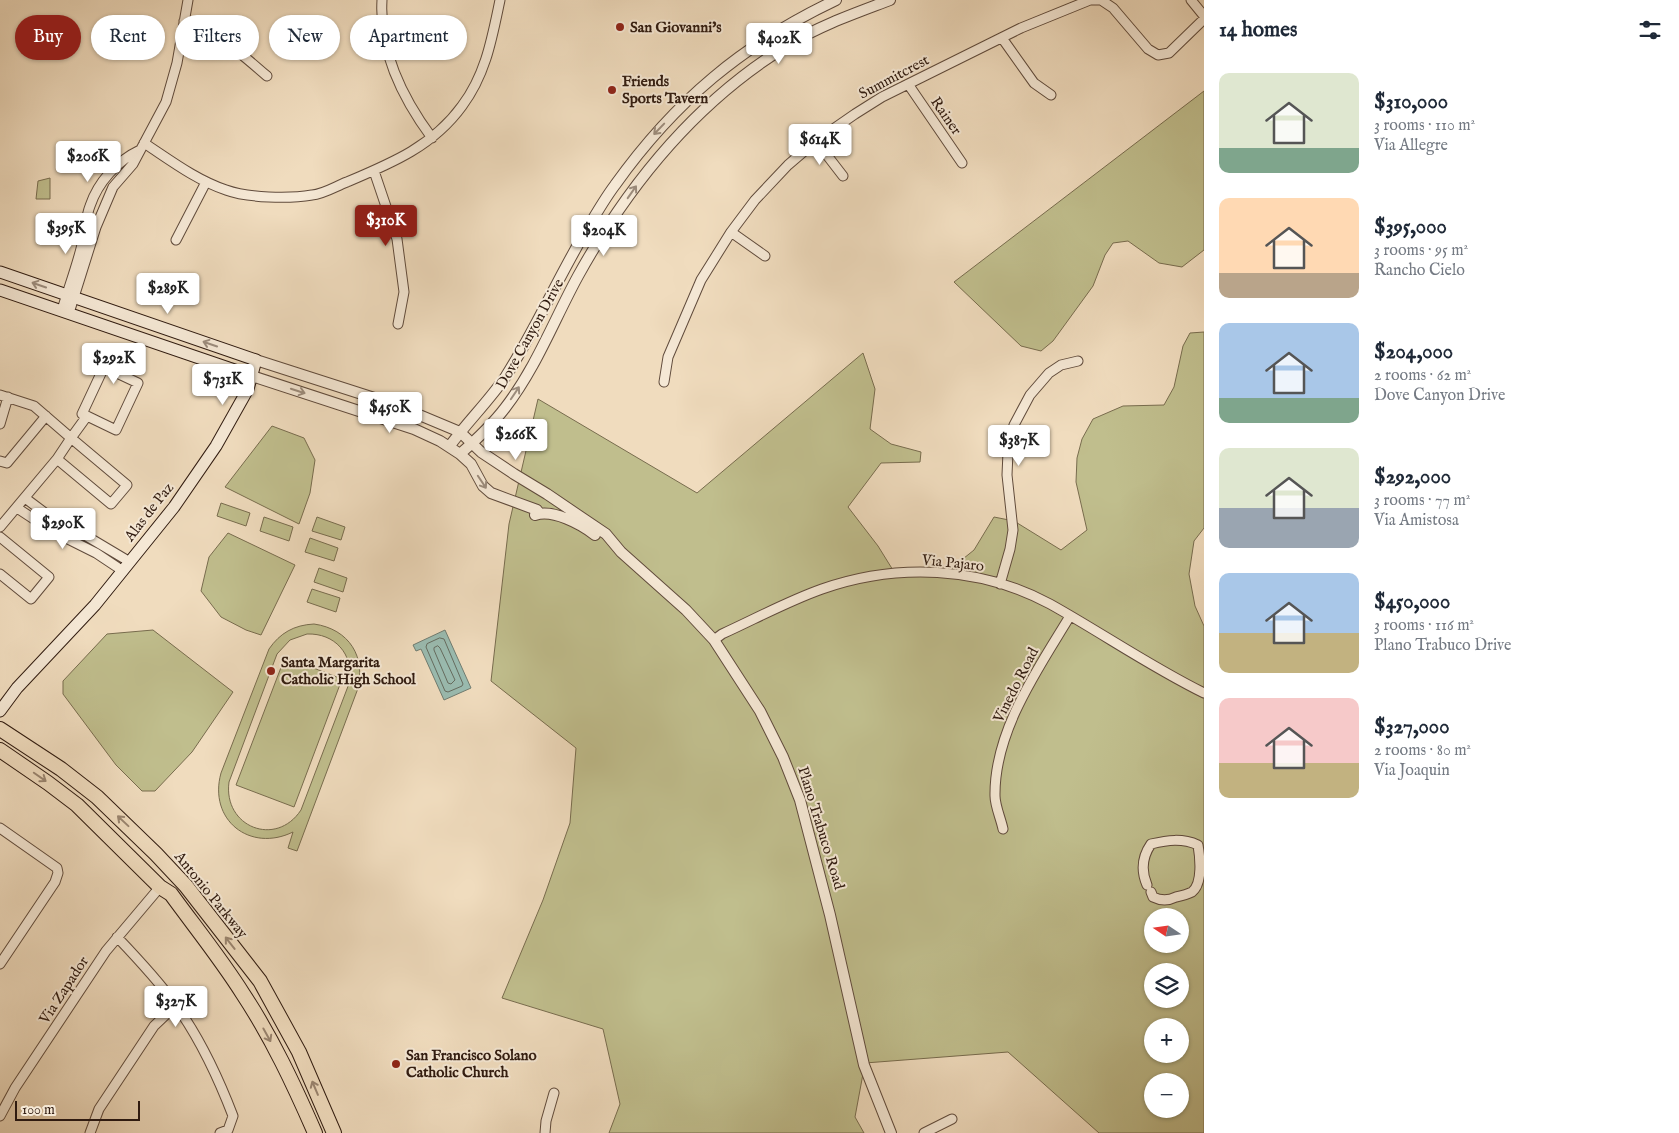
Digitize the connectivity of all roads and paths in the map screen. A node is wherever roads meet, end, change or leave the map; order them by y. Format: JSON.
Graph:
{"nodes":[{"id":1,"x":188,"y":0,"type":"edge"},
{"id":2,"x":382,"y":0,"type":"edge"},
{"id":3,"x":500,"y":0,"type":"edge"},
{"id":4,"x":836,"y":0,"type":"edge"},
{"id":5,"x":890,"y":0,"type":"edge"},
{"id":6,"x":1091,"y":0,"type":"edge"},
{"id":7,"x":1101,"y":0,"type":"edge"},
{"id":8,"x":1191,"y":0,"type":"edge"},
{"id":9,"x":185,"y":15,"type":"edge"},
{"id":10,"x":1204,"y":18,"type":"edge"},
{"id":11,"x":1002,"y":38,"type":"junction"},
{"id":12,"x":178,"y":60,"type":"edge"},
{"id":13,"x":247,"y":60,"type":"edge"},
{"id":14,"x":267,"y":76,"type":"dead end"},
{"id":15,"x":908,"y":84,"type":"junction"},
{"id":16,"x":1051,"y":95,"type":"dead end"},
{"id":17,"x":432,"y":138,"type":"junction"},
{"id":18,"x":816,"y":141,"type":"junction"},
{"id":19,"x":142,"y":146,"type":"junction"},
{"id":20,"x":962,"y":163,"type":"dead end"},
{"id":21,"x":374,"y":171,"type":"junction"},
{"id":22,"x":843,"y":176,"type":"dead end"},
{"id":23,"x":102,"y":182,"type":"junction"},
{"id":24,"x":206,"y":182,"type":"junction"},
{"id":25,"x":113,"y":187,"type":"junction"},
{"id":26,"x":90,"y":206,"type":"junction"},
{"id":27,"x":101,"y":212,"type":"junction"},
{"id":28,"x":731,"y":232,"type":"junction"},
{"id":29,"x":176,"y":240,"type":"dead end"},
{"id":30,"x":765,"y":256,"type":"dead end"},
{"id":31,"x":0,"y":272,"type":"edge"},
{"id":32,"x":0,"y":290,"type":"edge"},
{"id":33,"x":70,"y":295,"type":"junction"},
{"id":34,"x":65,"y":312,"type":"junction"},
{"id":35,"x":398,"y":324,"type":"dead end"},
{"id":36,"x":256,"y":360,"type":"junction"},
{"id":37,"x":1078,"y":361,"type":"dead end"},
{"id":38,"x":252,"y":376,"type":"junction"},
{"id":39,"x":664,"y":382,"type":"dead end"},
{"id":40,"x":4,"y":396,"type":"edge"},
{"id":41,"x":46,"y":416,"type":"junction"},
{"id":42,"x":87,"y":416,"type":"junction"},
{"id":43,"x":0,"y":424,"type":"edge"},
{"id":44,"x":460,"y":432,"type":"junction"},
{"id":45,"x":71,"y":438,"type":"junction"},
{"id":46,"x":473,"y":443,"type":"junction"},
{"id":47,"x":449,"y":447,"type":"junction"},
{"id":48,"x":460,"y":454,"type":"junction"},
{"id":49,"x":57,"y":459,"type":"junction"},
{"id":50,"x":0,"y":461,"type":"edge"},
{"id":51,"x":25,"y":498,"type":"junction"},
{"id":52,"x":18,"y":508,"type":"junction"},
{"id":53,"x":0,"y":527,"type":"edge"},
{"id":54,"x":0,"y":537,"type":"edge"},
{"id":55,"x":621,"y":552,"type":"junction"},
{"id":56,"x":126,"y":566,"type":"junction"},
{"id":57,"x":0,"y":574,"type":"edge"},
{"id":58,"x":1000,"y":584,"type":"junction"},
{"id":59,"x":1070,"y":616,"type":"junction"},
{"id":60,"x":714,"y":640,"type":"junction"},
{"id":61,"x":1204,"y":693,"type":"edge"},
{"id":62,"x":0,"y":711,"type":"edge"},
{"id":63,"x":0,"y":729,"type":"edge"},
{"id":64,"x":0,"y":750,"type":"edge"},
{"id":65,"x":0,"y":828,"type":"edge"},
{"id":66,"x":1003,"y":829,"type":"dead end"},
{"id":67,"x":1201,"y":843,"type":"edge"},
{"id":68,"x":160,"y":887,"type":"junction"},
{"id":69,"x":118,"y":937,"type":"junction"},
{"id":70,"x":0,"y":964,"type":"edge"},
{"id":71,"x":176,"y":1005,"type":"junction"},
{"id":72,"x":554,"y":1093,"type":"dead end"},
{"id":73,"x":0,"y":1116,"type":"edge"},
{"id":74,"x":952,"y":1119,"type":"dead end"},
{"id":75,"x":90,"y":1133,"type":"edge"},
{"id":76,"x":220,"y":1133,"type":"edge"},
{"id":77,"x":315,"y":1133,"type":"edge"},
{"id":78,"x":334,"y":1133,"type":"edge"},
{"id":79,"x":545,"y":1133,"type":"edge"},
{"id":80,"x":891,"y":1133,"type":"edge"},
{"id":81,"x":924,"y":1133,"type":"edge"}],
"edges":[{"from":1,"to":9,"type":"street"},
{"from":2,"to":17,"type":"street"},
{"from":3,"to":17,"type":"street"},
{"from":4,"to":44,"type":"street","name":"Dove Canyon Drive","one_way":true},
{"from":46,"to":5,"type":"street","name":"Dove Canyon Drive","one_way":true},
{"from":6,"to":7,"type":"street","name":"Summitcrest"},
{"from":6,"to":11,"type":"street","name":"Summitcrest"},
{"from":7,"to":10,"type":"street"},
{"from":8,"to":10,"type":"street"},
{"from":11,"to":15,"type":"street","name":"Summitcrest"},
{"from":11,"to":16,"type":"street"},
{"from":12,"to":19,"type":"street"},
{"from":13,"to":14,"type":"street"},
{"from":15,"to":18,"type":"street","name":"Summitcrest"},
{"from":15,"to":20,"type":"street","name":"Rainer"},
{"from":17,"to":21,"type":"street"},
{"from":18,"to":22,"type":"street"},
{"from":18,"to":28,"type":"street","name":"Summitcrest"},
{"from":19,"to":23,"type":"street"},
{"from":19,"to":24,"type":"street"},
{"from":19,"to":25,"type":"street"},
{"from":21,"to":24,"type":"street"},
{"from":21,"to":35,"type":"street"},
{"from":23,"to":25,"type":"street"},
{"from":23,"to":26,"type":"street"},
{"from":24,"to":29,"type":"street"},
{"from":25,"to":27,"type":"street"},
{"from":26,"to":27,"type":"street"},
{"from":26,"to":33,"type":"street"},
{"from":27,"to":33,"type":"street"},
{"from":28,"to":30,"type":"street"},
{"from":28,"to":39,"type":"street","name":"Summitcrest"},
{"from":33,"to":31,"type":"main road","one_way":true},
{"from":32,"to":34,"type":"main road"},
{"from":33,"to":34,"type":"street"},
{"from":36,"to":33,"type":"main road","one_way":true},
{"from":34,"to":38,"type":"main road"},
{"from":36,"to":38,"type":"main road","name":"Alas de Paz"},
{"from":36,"to":44,"type":"street","name":"Plano Trabuco Road"},
{"from":37,"to":58,"type":"street"},
{"from":38,"to":47,"type":"street","name":"Plano Trabuco Road","one_way":true},
{"from":38,"to":56,"type":"main road","name":"Alas de Paz"},
{"from":40,"to":41,"type":"street"},
{"from":40,"to":43,"type":"street"},
{"from":41,"to":45,"type":"street"},
{"from":41,"to":50,"type":"street"},
{"from":42,"to":42,"type":"street"},
{"from":42,"to":45,"type":"street"},
{"from":44,"to":46,"type":"street","name":"Plano Trabuco Road"},
{"from":44,"to":47,"type":"street","name":"Dove Canyon Drive"},
{"from":45,"to":49,"type":"street"},
{"from":45,"to":49,"type":"street"},
{"from":46,"to":48,"type":"street","name":"Dove Canyon Drive"},
{"from":46,"to":55,"type":"street","name":"Plano Trabuco Road"},
{"from":47,"to":48,"type":"street","name":"Plano Trabuco Road"},
{"from":48,"to":55,"type":"street","name":"Plano Trabuco Road","one_way":true},
{"from":49,"to":51,"type":"street"},
{"from":51,"to":52,"type":"street"},
{"from":51,"to":56,"type":"street"},
{"from":52,"to":53,"type":"street"},
{"from":52,"to":56,"type":"street"},
{"from":54,"to":57,"type":"street"},
{"from":55,"to":60,"type":"street","name":"Plano Trabuco Road"},
{"from":56,"to":62,"type":"main road","name":"Alas de Paz"},
{"from":58,"to":59,"type":"street","name":"Via Pajaro"},
{"from":58,"to":60,"type":"street","name":"Via Pajaro"},
{"from":59,"to":61,"type":"street","name":"Via Pajaro"},
{"from":59,"to":66,"type":"street","name":"Vinedo Road"},
{"from":60,"to":80,"type":"street","name":"Plano Trabuco Road"},
{"from":78,"to":63,"type":"main road","name":"Antonio Parkway","one_way":true},
{"from":64,"to":68,"type":"main road","name":"Antonio Parkway","one_way":true},
{"from":65,"to":70,"type":"street"},
{"from":67,"to":67,"type":"street"},
{"from":68,"to":69,"type":"street","name":"Via Zapador"},
{"from":68,"to":77,"type":"main road","name":"Antonio Parkway","one_way":true},
{"from":69,"to":71,"type":"street"},
{"from":69,"to":73,"type":"street","name":"Via Zapador"},
{"from":71,"to":75,"type":"street"},
{"from":71,"to":76,"type":"street"},
{"from":72,"to":79,"type":"street"},
{"from":74,"to":81,"type":"street"}]}
